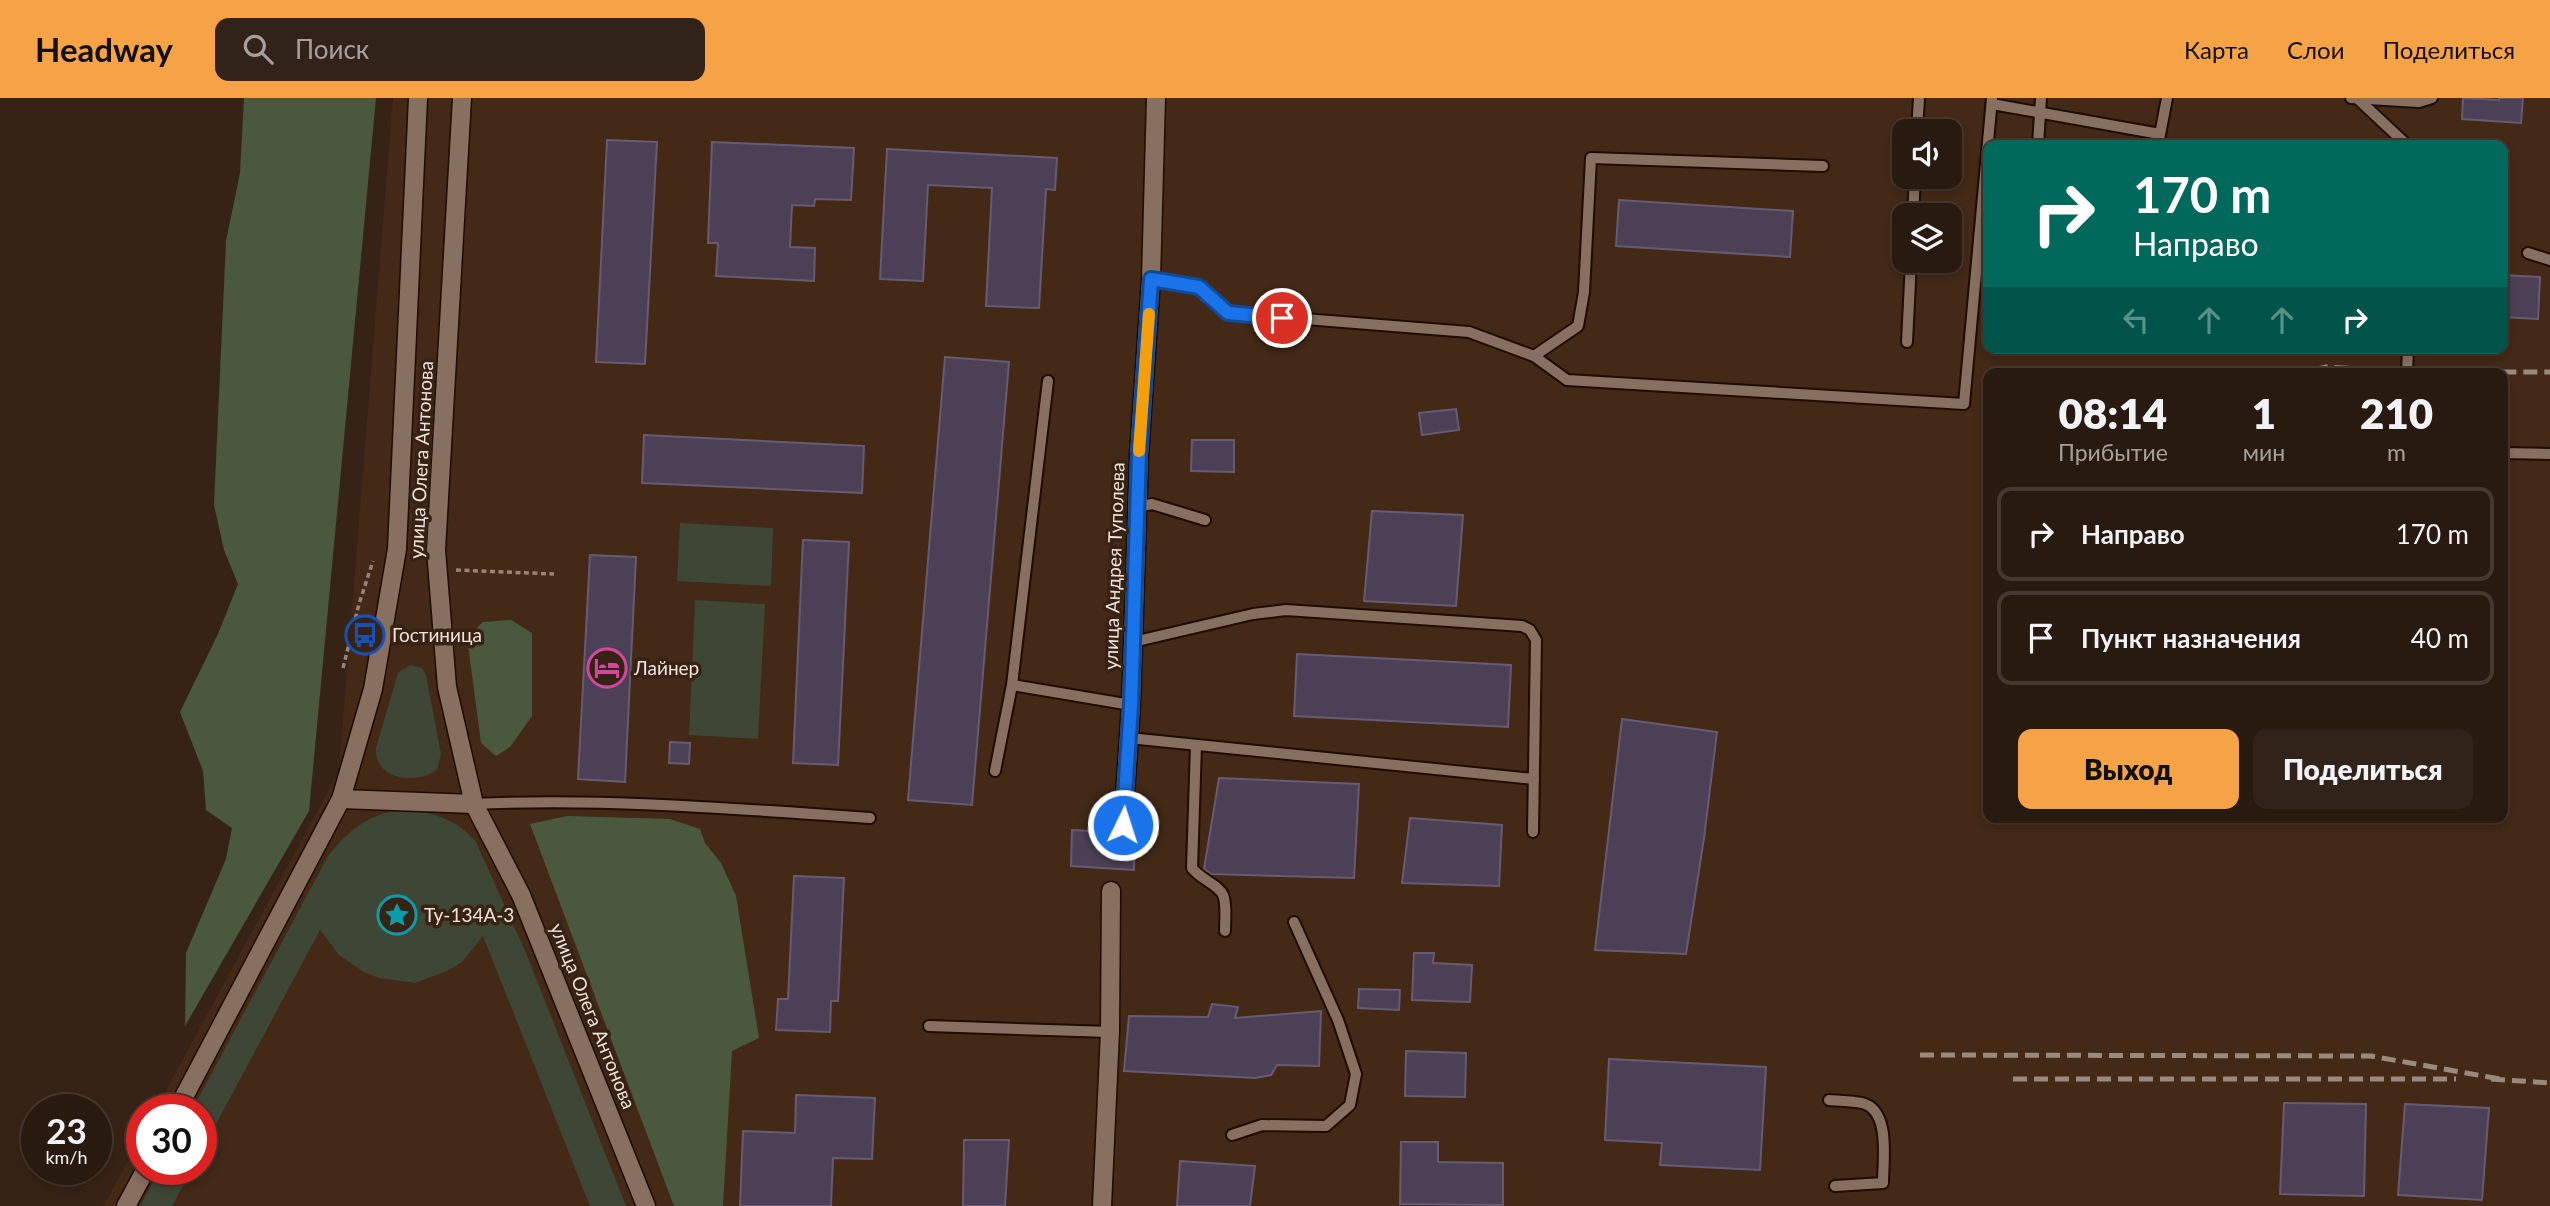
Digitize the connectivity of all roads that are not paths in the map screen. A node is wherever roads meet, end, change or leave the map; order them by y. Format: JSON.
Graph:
{"nodes":[{"id":1,"x":418,"y":98,"type":"edge"},
{"id":2,"x":462,"y":98,"type":"edge"},
{"id":3,"x":1156,"y":98,"type":"edge"},
{"id":4,"x":1919,"y":98,"type":"edge"},
{"id":5,"x":2041,"y":98,"type":"edge"},
{"id":6,"x":2167,"y":98,"type":"edge"},
{"id":7,"x":2351,"y":98,"type":"edge"},
{"id":8,"x":2432,"y":98,"type":"edge"},
{"id":9,"x":2358,"y":99,"type":"edge"},
{"id":10,"x":1992,"y":101,"type":"edge"},
{"id":11,"x":2040,"y":113,"type":"junction"},
{"id":12,"x":1918,"y":119,"type":"edge"},
{"id":13,"x":1988,"y":140,"type":"edge"},
{"id":14,"x":2038,"y":140,"type":"edge"},
{"id":15,"x":2159,"y":140,"type":"edge"},
{"id":16,"x":2402,"y":140,"type":"edge"},
{"id":17,"x":1823,"y":166,"type":"dead end"},
{"id":18,"x":1983,"y":198,"type":"edge"},
{"id":19,"x":2528,"y":253,"type":"dead end"},
{"id":20,"x":2550,"y":260,"type":"edge"},
{"id":21,"x":1910,"y":273,"type":"edge"},
{"id":22,"x":1151,"y":279,"type":"junction"},
{"id":23,"x":1907,"y":342,"type":"dead end"},
{"id":24,"x":1534,"y":356,"type":"junction"},
{"id":25,"x":1048,"y":381,"type":"dead end"},
{"id":26,"x":2508,"y":453,"type":"edge"},
{"id":27,"x":2550,"y":454,"type":"edge"},
{"id":28,"x":1137,"y":507,"type":"junction"},
{"id":29,"x":1205,"y":520,"type":"dead end"},
{"id":30,"x":1133,"y":642,"type":"junction"},
{"id":31,"x":1012,"y":685,"type":"junction"},
{"id":32,"x":1131,"y":705,"type":"junction"},
{"id":33,"x":1129,"y":738,"type":"junction"},
{"id":34,"x":1196,"y":746,"type":"junction"},
{"id":35,"x":995,"y":771,"type":"dead end"},
{"id":36,"x":1534,"y":779,"type":"junction"},
{"id":37,"x":341,"y":799,"type":"junction"},
{"id":38,"x":474,"y":804,"type":"junction"},
{"id":39,"x":870,"y":818,"type":"dead end"},
{"id":40,"x":1123,"y":825,"type":"dead end"},
{"id":41,"x":1533,"y":832,"type":"dead end"},
{"id":42,"x":1111,"y":891,"type":"dead end"},
{"id":43,"x":1294,"y":922,"type":"dead end"},
{"id":44,"x":1225,"y":930,"type":"dead end"},
{"id":45,"x":929,"y":1026,"type":"dead end"},
{"id":46,"x":1110,"y":1032,"type":"junction"},
{"id":47,"x":185,"y":1094,"type":"edge"},
{"id":48,"x":1829,"y":1100,"type":"dead end"},
{"id":49,"x":1232,"y":1135,"type":"dead end"},
{"id":50,"x":138,"y":1185,"type":"edge"},
{"id":51,"x":1835,"y":1186,"type":"dead end"},
{"id":52,"x":127,"y":1206,"type":"edge"},
{"id":53,"x":646,"y":1206,"type":"edge"},
{"id":54,"x":1102,"y":1206,"type":"edge"}],
"edges":[{"from":1,"to":37,"type":"street","name":"улица Олега Антонова"},
{"from":2,"to":38,"type":"street","name":"улица Олега Антонова"},
{"from":3,"to":22,"type":"street","name":"улица Андрея Туполева"},
{"from":4,"to":12,"type":"lane"},
{"from":5,"to":11,"type":"lane"},
{"from":6,"to":15,"type":"lane"},
{"from":7,"to":9,"type":"lane"},
{"from":8,"to":9,"type":"lane"},
{"from":9,"to":16,"type":"lane"},
{"from":10,"to":11,"type":"lane"},
{"from":10,"to":13,"type":"lane"},
{"from":11,"to":14,"type":"lane"},
{"from":11,"to":15,"type":"lane"},
{"from":17,"to":24,"type":"lane"},
{"from":18,"to":24,"type":"lane"},
{"from":19,"to":20,"type":"lane"},
{"from":21,"to":23,"type":"lane"},
{"from":22,"to":24,"type":"lane"},
{"from":22,"to":28,"type":"street","name":"улица Андрея Туполева"},
{"from":25,"to":31,"type":"lane"},
{"from":26,"to":27,"type":"lane"},
{"from":28,"to":29,"type":"lane"},
{"from":28,"to":30,"type":"street","name":"улица Андрея Туполева"},
{"from":30,"to":32,"type":"street","name":"улица Андрея Туполева"},
{"from":30,"to":36,"type":"lane"},
{"from":31,"to":32,"type":"lane"},
{"from":31,"to":35,"type":"lane"},
{"from":32,"to":33,"type":"street","name":"улица Андрея Туполева"},
{"from":33,"to":34,"type":"lane"},
{"from":33,"to":40,"type":"street","name":"улица Андрея Туполева"},
{"from":34,"to":36,"type":"lane"},
{"from":34,"to":44,"type":"lane"},
{"from":36,"to":41,"type":"lane"},
{"from":37,"to":38,"type":"street"},
{"from":37,"to":47,"type":"street","name":"улица Олега Антонова"},
{"from":38,"to":39,"type":"lane"},
{"from":38,"to":53,"type":"street","name":"улица Олега Антонова"},
{"from":42,"to":46,"type":"street"},
{"from":43,"to":49,"type":"lane"},
{"from":45,"to":46,"type":"lane"},
{"from":46,"to":54,"type":"street"},
{"from":48,"to":51,"type":"lane"},
{"from":50,"to":52,"type":"street"}]}
